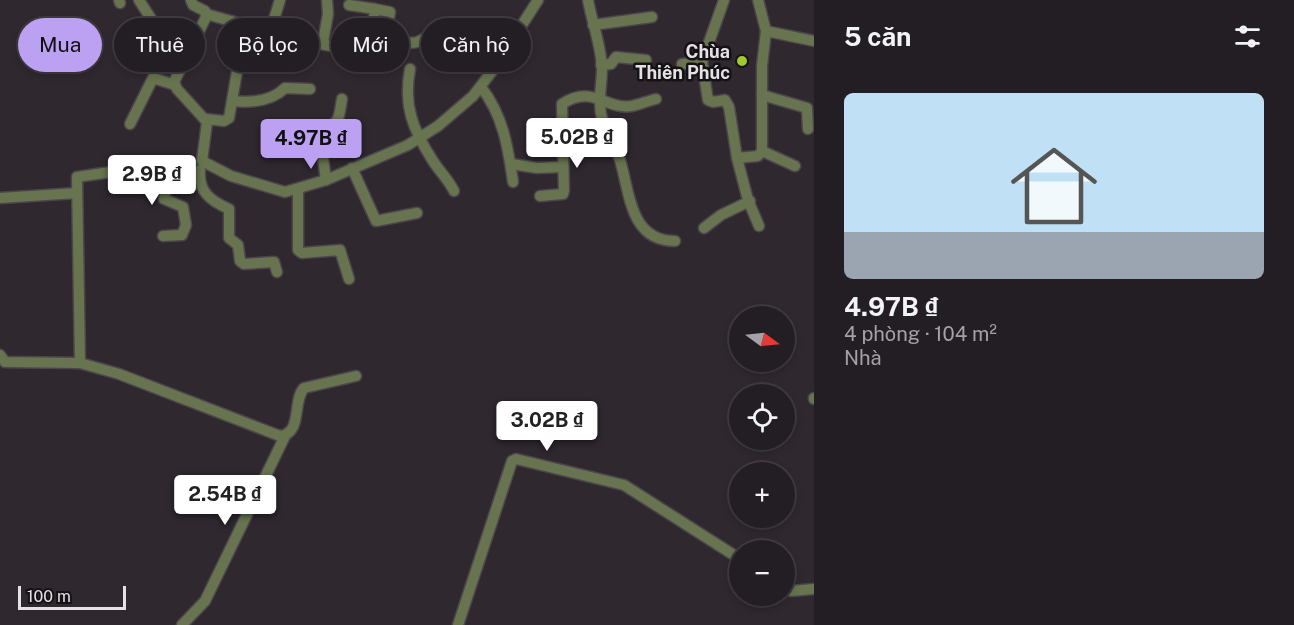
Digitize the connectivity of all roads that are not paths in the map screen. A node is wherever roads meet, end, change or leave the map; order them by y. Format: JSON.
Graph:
{"nodes":[{"id":1,"x":139,"y":0,"type":"edge"},
{"id":2,"x":190,"y":0,"type":"edge"},
{"id":3,"x":280,"y":0,"type":"edge"},
{"id":4,"x":327,"y":0,"type":"edge"},
{"id":5,"x":538,"y":0,"type":"edge"},
{"id":6,"x":588,"y":0,"type":"edge"},
{"id":7,"x":724,"y":0,"type":"edge"},
{"id":8,"x":757,"y":1,"type":"edge"},
{"id":9,"x":349,"y":5,"type":"dead end"},
{"id":10,"x":375,"y":9,"type":"junction"},
{"id":11,"x":206,"y":14,"type":"junction"},
{"id":12,"x":652,"y":17,"type":"dead end"},
{"id":13,"x":151,"y":18,"type":"edge"},
{"id":14,"x":220,"y":18,"type":"edge"},
{"id":15,"x":274,"y":18,"type":"edge"},
{"id":16,"x":374,"y":18,"type":"edge"},
{"id":17,"x":389,"y":18,"type":"dead end"},
{"id":18,"x":526,"y":18,"type":"edge"},
{"id":19,"x":593,"y":25,"type":"junction"},
{"id":20,"x":766,"y":31,"type":"junction"},
{"id":21,"x":319,"y":41,"type":"edge"},
{"id":22,"x":814,"y":41,"type":"edge"},
{"id":23,"x":322,"y":42,"type":"junction"},
{"id":24,"x":331,"y":44,"type":"edge"},
{"id":25,"x":646,"y":60,"type":"dead end"},
{"id":26,"x":702,"y":62,"type":"junction"},
{"id":27,"x":682,"y":64,"type":"dead end"},
{"id":28,"x":601,"y":65,"type":"junction"},
{"id":29,"x":410,"y":69,"type":"dead end"},
{"id":30,"x":237,"y":72,"type":"edge"},
{"id":31,"x":491,"y":72,"type":"edge"},
{"id":32,"x":175,"y":85,"type":"junction"},
{"id":33,"x":481,"y":87,"type":"junction"},
{"id":34,"x":310,"y":89,"type":"dead end"},
{"id":35,"x":762,"y":95,"type":"junction"},
{"id":36,"x":342,"y":99,"type":"dead end"},
{"id":37,"x":599,"y":99,"type":"junction"},
{"id":38,"x":656,"y":99,"type":"dead end"},
{"id":39,"x":232,"y":101,"type":"junction"},
{"id":40,"x":206,"y":119,"type":"junction"},
{"id":41,"x":130,"y":124,"type":"dead end"},
{"id":42,"x":808,"y":129,"type":"dead end"},
{"id":43,"x":420,"y":138,"type":"junction"},
{"id":44,"x":762,"y":150,"type":"junction"},
{"id":45,"x":737,"y":158,"type":"junction"},
{"id":46,"x":202,"y":161,"type":"junction"},
{"id":47,"x":511,"y":164,"type":"junction"},
{"id":48,"x":795,"y":166,"type":"dead end"},
{"id":49,"x":563,"y":167,"type":"junction"},
{"id":50,"x":352,"y":168,"type":"junction"},
{"id":51,"x":169,"y":175,"type":"junction"},
{"id":52,"x":199,"y":177,"type":"junction"},
{"id":53,"x":326,"y":180,"type":"junction"},
{"id":54,"x":513,"y":182,"type":"dead end"},
{"id":55,"x":298,"y":190,"type":"junction"},
{"id":56,"x":454,"y":191,"type":"dead end"},
{"id":57,"x":76,"y":193,"type":"junction"},
{"id":58,"x":540,"y":196,"type":"dead end"},
{"id":59,"x":0,"y":198,"type":"edge"},
{"id":60,"x":750,"y":201,"type":"junction"},
{"id":61,"x":417,"y":213,"type":"dead end"},
{"id":62,"x":759,"y":226,"type":"dead end"},
{"id":63,"x":704,"y":228,"type":"dead end"},
{"id":64,"x":163,"y":236,"type":"dead end"},
{"id":65,"x":675,"y":241,"type":"dead end"},
{"id":66,"x":277,"y":272,"type":"dead end"},
{"id":67,"x":349,"y":279,"type":"dead end"},
{"id":68,"x":1,"y":359,"type":"edge"},
{"id":69,"x":80,"y":363,"type":"junction"},
{"id":70,"x":356,"y":376,"type":"dead end"},
{"id":71,"x":285,"y":436,"type":"junction"},
{"id":72,"x":729,"y":552,"type":"edge"},
{"id":73,"x":814,"y":589,"type":"edge"},
{"id":74,"x":795,"y":591,"type":"edge"},
{"id":75,"x":182,"y":625,"type":"edge"},
{"id":76,"x":458,"y":625,"type":"edge"}],
"edges":[{"from":1,"to":13,"type":"street"},
{"from":2,"to":11,"type":"street"},
{"from":3,"to":15,"type":"street"},
{"from":4,"to":23,"type":"street"},
{"from":5,"to":18,"type":"street"},
{"from":6,"to":19,"type":"street"},
{"from":7,"to":26,"type":"street"},
{"from":8,"to":20,"type":"street"},
{"from":9,"to":10,"type":"street"},
{"from":10,"to":16,"type":"street"},
{"from":10,"to":17,"type":"street"},
{"from":11,"to":14,"type":"street"},
{"from":11,"to":32,"type":"street"},
{"from":12,"to":19,"type":"street"},
{"from":19,"to":28,"type":"street"},
{"from":20,"to":22,"type":"street"},
{"from":20,"to":35,"type":"street"},
{"from":21,"to":23,"type":"street"},
{"from":23,"to":24,"type":"street"},
{"from":25,"to":28,"type":"street"},
{"from":26,"to":27,"type":"street"},
{"from":26,"to":45,"type":"street"},
{"from":28,"to":37,"type":"street"},
{"from":29,"to":43,"type":"street"},
{"from":30,"to":39,"type":"street"},
{"from":31,"to":33,"type":"street"},
{"from":32,"to":40,"type":"street"},
{"from":32,"to":41,"type":"street"},
{"from":33,"to":43,"type":"street"},
{"from":33,"to":47,"type":"street"},
{"from":34,"to":39,"type":"street"},
{"from":35,"to":42,"type":"street"},
{"from":35,"to":44,"type":"street"},
{"from":36,"to":53,"type":"street"},
{"from":37,"to":38,"type":"street"},
{"from":37,"to":49,"type":"street"},
{"from":37,"to":65,"type":"street"},
{"from":39,"to":40,"type":"street"},
{"from":40,"to":46,"type":"street"},
{"from":43,"to":50,"type":"street"},
{"from":43,"to":56,"type":"street"},
{"from":44,"to":45,"type":"street"},
{"from":44,"to":48,"type":"street"},
{"from":45,"to":60,"type":"street"},
{"from":46,"to":52,"type":"street"},
{"from":46,"to":55,"type":"street"},
{"from":47,"to":49,"type":"street"},
{"from":47,"to":54,"type":"street"},
{"from":49,"to":58,"type":"street"},
{"from":50,"to":53,"type":"street"},
{"from":50,"to":61,"type":"street"},
{"from":51,"to":52,"type":"street"},
{"from":51,"to":57,"type":"street"},
{"from":51,"to":64,"type":"street"},
{"from":52,"to":66,"type":"street"},
{"from":53,"to":55,"type":"street"},
{"from":55,"to":67,"type":"street"},
{"from":57,"to":59,"type":"street"},
{"from":57,"to":69,"type":"street"},
{"from":60,"to":62,"type":"street"},
{"from":60,"to":63,"type":"street"},
{"from":68,"to":69,"type":"street"},
{"from":69,"to":71,"type":"street"},
{"from":70,"to":71,"type":"street"},
{"from":71,"to":75,"type":"street"},
{"from":72,"to":76,"type":"street"},
{"from":73,"to":74,"type":"street"}]}
